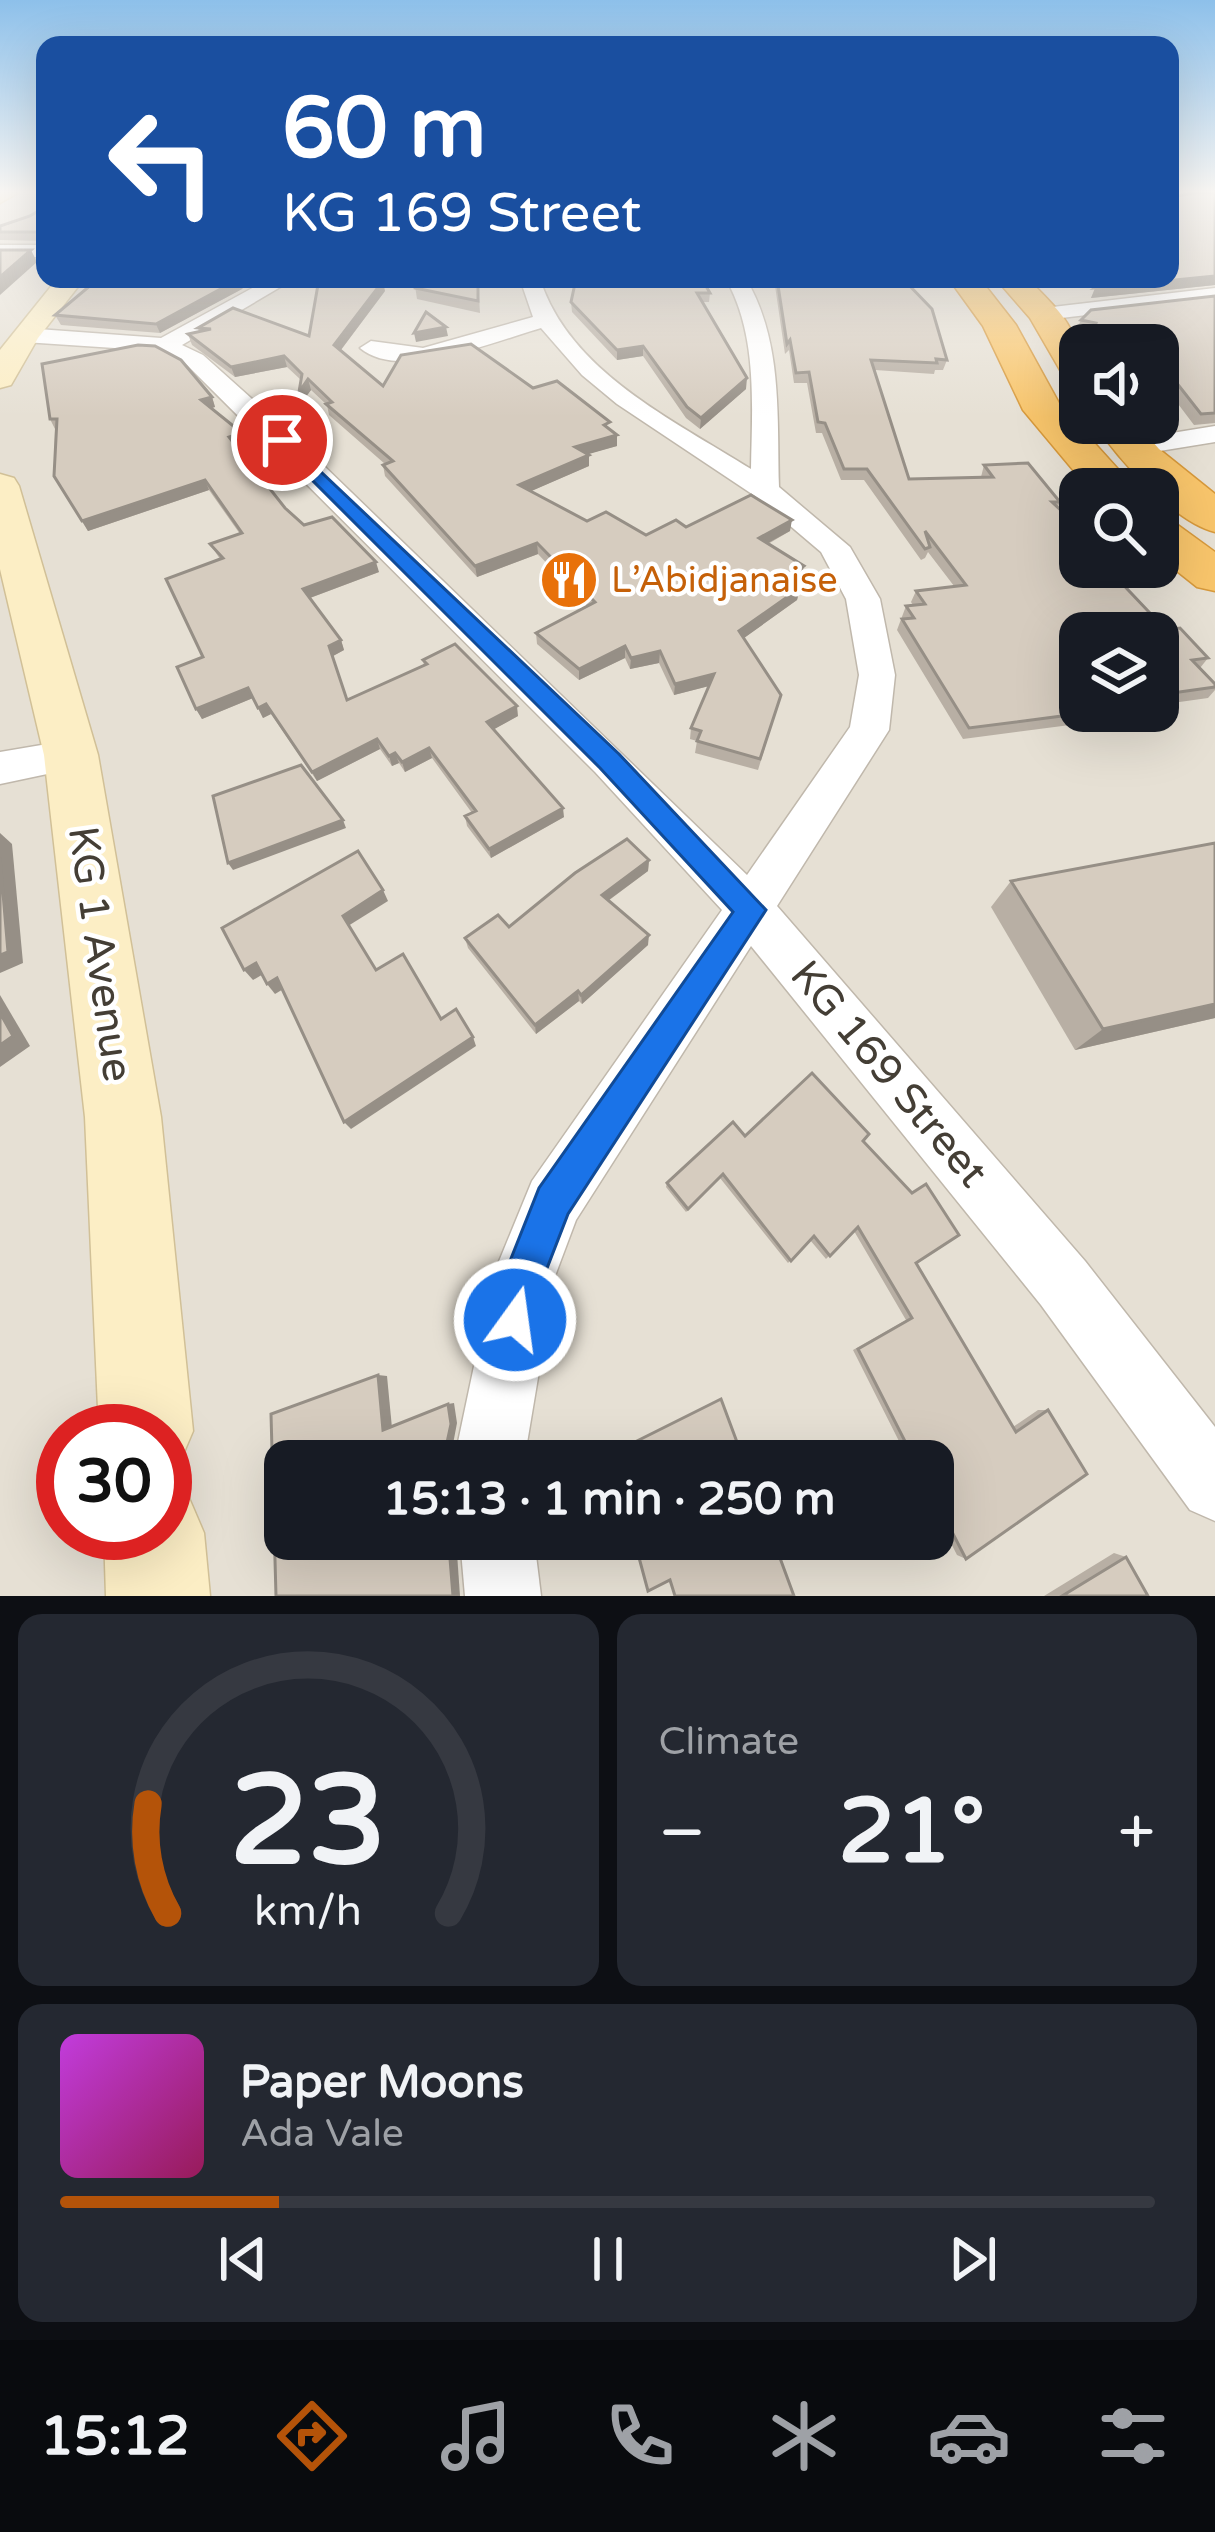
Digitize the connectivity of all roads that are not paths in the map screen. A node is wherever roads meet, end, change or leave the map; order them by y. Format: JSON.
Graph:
{"nodes":[{"id":1,"x":63,"y":288,"type":"edge"},
{"id":2,"x":268,"y":288,"type":"edge"},
{"id":3,"x":531,"y":288,"type":"edge"},
{"id":4,"x":741,"y":288,"type":"edge"},
{"id":5,"x":971,"y":288,"type":"edge"},
{"id":6,"x":1019,"y":288,"type":"edge"},
{"id":7,"x":1215,"y":294,"type":"edge"},
{"id":8,"x":1044,"y":314,"type":"junction"},
{"id":9,"x":542,"y":321,"type":"junction"},
{"id":10,"x":24,"y":335,"type":"junction"},
{"id":11,"x":1059,"y":339,"type":"edge"},
{"id":12,"x":165,"y":345,"type":"junction"},
{"id":13,"x":371,"y":348,"type":"dead end"},
{"id":14,"x":0,"y":378,"type":"edge"},
{"id":15,"x":1179,"y":434,"type":"edge"},
{"id":16,"x":1215,"y":434,"type":"edge"},
{"id":17,"x":1135,"y":444,"type":"edge"},
{"id":18,"x":1094,"y":468,"type":"edge"},
{"id":19,"x":0,"y":486,"type":"edge"},
{"id":20,"x":765,"y":490,"type":"junction"},
{"id":21,"x":1215,"y":518,"type":"edge"},
{"id":22,"x":1179,"y":549,"type":"edge"},
{"id":23,"x":1215,"y":577,"type":"edge"},
{"id":24,"x":70,"y":755,"type":"junction"},
{"id":25,"x":0,"y":768,"type":"edge"},
{"id":26,"x":751,"y":910,"type":"junction"},
{"id":27,"x":144,"y":1404,"type":"edge"},
{"id":28,"x":493,"y":1440,"type":"edge"},
{"id":29,"x":1215,"y":1485,"type":"edge"},
{"id":30,"x":156,"y":1560,"type":"edge"},
{"id":31,"x":499,"y":1560,"type":"edge"},
{"id":32,"x":158,"y":1596,"type":"edge"},
{"id":33,"x":503,"y":1596,"type":"edge"}],
"edges":[{"from":1,"to":10,"type":"street"},
{"from":2,"to":12,"type":"street"},
{"from":3,"to":9,"type":"street"},
{"from":4,"to":20,"type":"street"},
{"from":5,"to":18,"type":"highway"},
{"from":6,"to":8,"type":"highway"},
{"from":7,"to":8,"type":"street"},
{"from":8,"to":11,"type":"highway"},
{"from":9,"to":13,"type":"street"},
{"from":9,"to":20,"type":"street"},
{"from":10,"to":12,"type":"street","name":"KG 169 Street"},
{"from":10,"to":14,"type":"street"},
{"from":12,"to":26,"type":"street","name":"KG 169 Street"},
{"from":15,"to":16,"type":"street"},
{"from":17,"to":21,"type":"highway"},
{"from":19,"to":24,"type":"street","name":"KG 1 Avenue"},
{"from":20,"to":26,"type":"street"},
{"from":22,"to":23,"type":"highway"},
{"from":24,"to":25,"type":"street"},
{"from":24,"to":27,"type":"street","name":"KG 1 Avenue"},
{"from":26,"to":28,"type":"street"},
{"from":26,"to":29,"type":"street","name":"KG 169 Street"},
{"from":30,"to":32,"type":"street"},
{"from":31,"to":33,"type":"street"}]}
